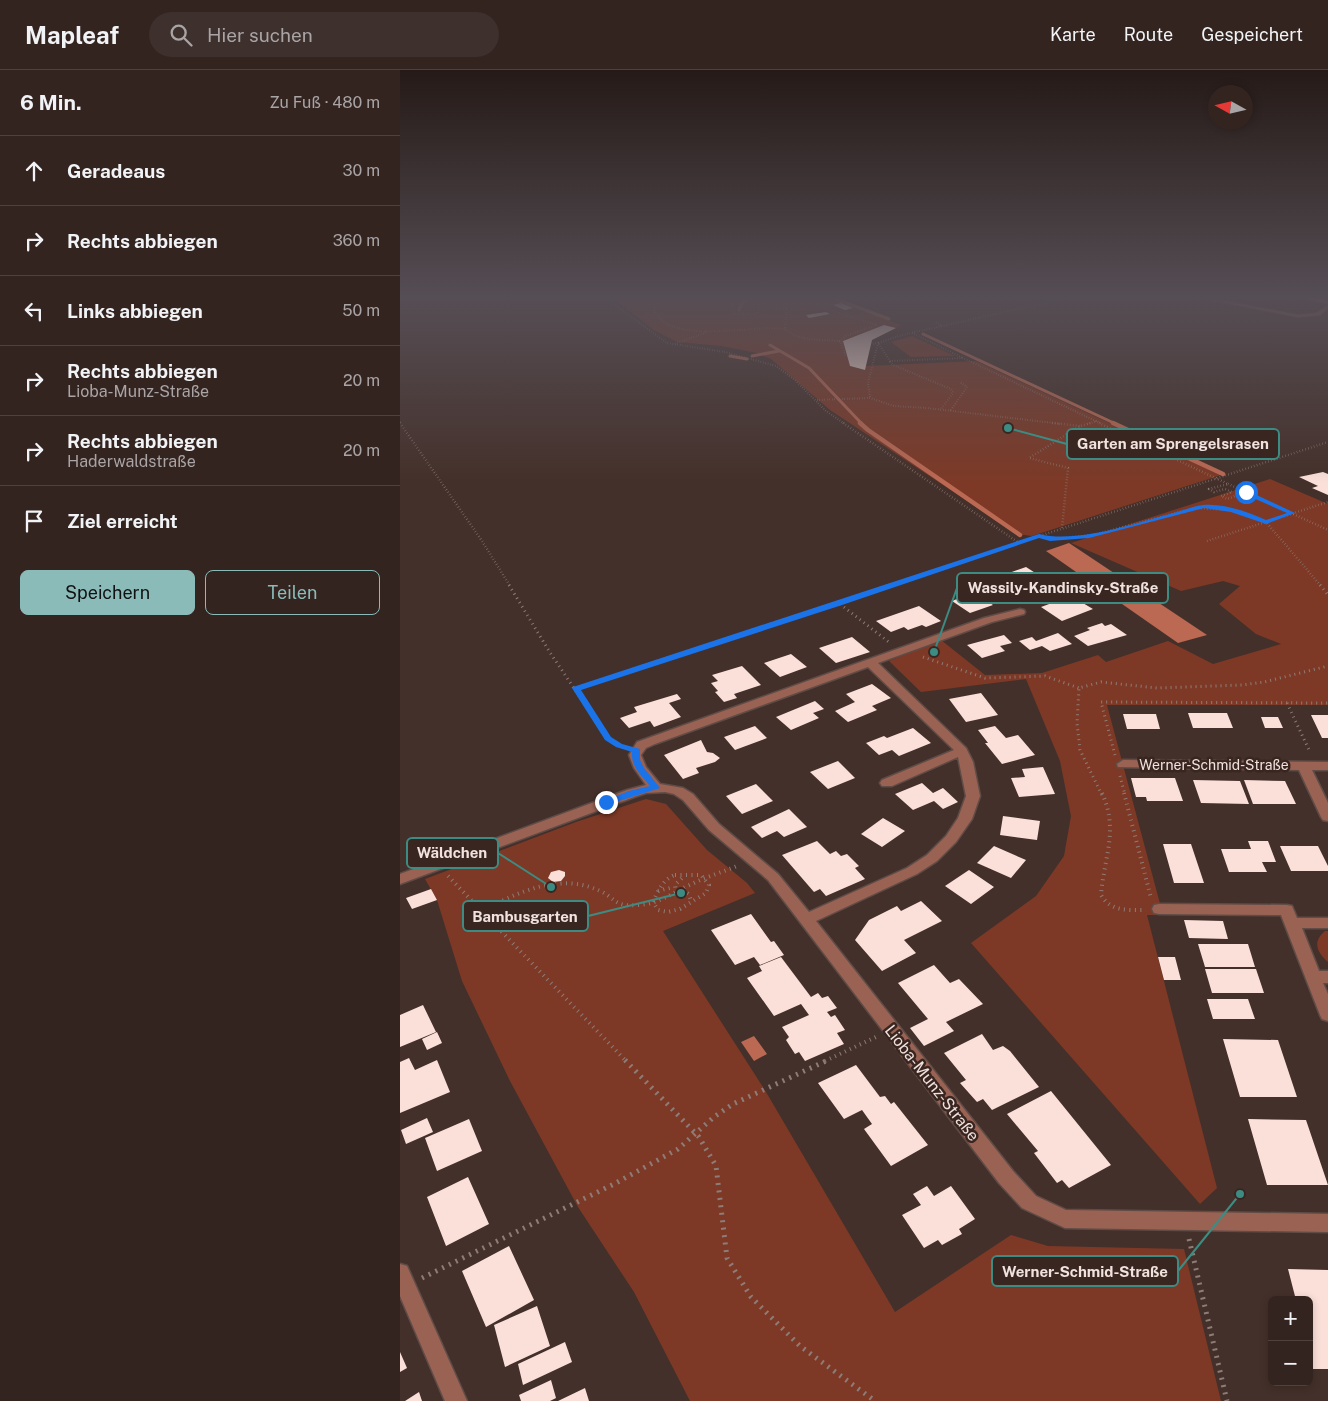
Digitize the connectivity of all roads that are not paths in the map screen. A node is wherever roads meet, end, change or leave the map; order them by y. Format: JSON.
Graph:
{"nodes":[{"id":1,"x":1020,"y":612,"type":"dead end"},
{"id":2,"x":871,"y":663,"type":"junction"},
{"id":3,"x":962,"y":751,"type":"junction"},
{"id":4,"x":1309,"y":762,"type":"junction"},
{"id":5,"x":1120,"y":765,"type":"road end"},
{"id":6,"x":1328,"y":766,"type":"edge"},
{"id":7,"x":887,"y":783,"type":"dead end"},
{"id":8,"x":656,"y":788,"type":"junction"},
{"id":9,"x":1328,"y":818,"type":"edge"},
{"id":10,"x":400,"y":879,"type":"edge"},
{"id":11,"x":1155,"y":905,"type":"road end"},
{"id":12,"x":805,"y":920,"type":"junction"},
{"id":13,"x":1292,"y":923,"type":"junction"},
{"id":14,"x":1328,"y":923,"type":"edge"},
{"id":15,"x":1321,"y":977,"type":"edge"},
{"id":16,"x":1328,"y":1015,"type":"edge"},
{"id":17,"x":1328,"y":1223,"type":"edge"},
{"id":18,"x":400,"y":1273,"type":"edge"},
{"id":19,"x":456,"y":1401,"type":"edge"}],
"edges":[{"from":1,"to":2,"type":"street"},
{"from":2,"to":3,"type":"street"},
{"from":2,"to":8,"type":"street"},
{"from":3,"to":7,"type":"street"},
{"from":3,"to":12,"type":"street"},
{"from":4,"to":5,"type":"street","name":"Werner-Schmid-Straße"},
{"from":4,"to":6,"type":"street","name":"Werner-Schmid-Straße"},
{"from":4,"to":9,"type":"street","name":"Werner-Schmid-Straße"},
{"from":8,"to":10,"type":"street"},
{"from":8,"to":12,"type":"street","name":"Lioba-Munz-Straße"},
{"from":11,"to":13,"type":"street"},
{"from":12,"to":17,"type":"street","name":"Lioba-Munz-Straße"},
{"from":13,"to":14,"type":"street"},
{"from":13,"to":15,"type":"street"},
{"from":15,"to":16,"type":"street"},
{"from":18,"to":19,"type":"street"}]}
